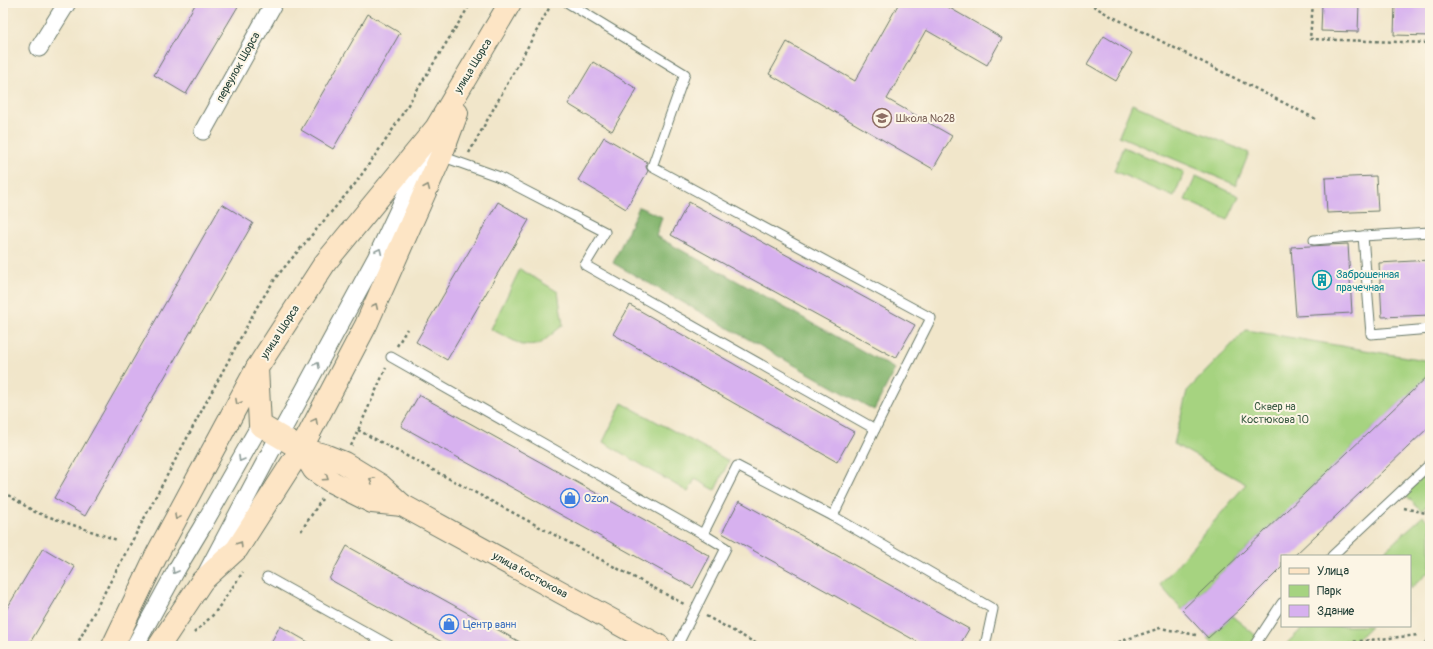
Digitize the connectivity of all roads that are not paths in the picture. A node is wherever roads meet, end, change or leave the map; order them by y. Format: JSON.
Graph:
{"nodes":[{"id":1,"x":67,"y":3,"type":"edge"},
{"id":2,"x":274,"y":3,"type":"edge"},
{"id":3,"x":510,"y":3,"type":"edge"},
{"id":4,"x":568,"y":3,"type":"edge"},
{"id":5,"x":39,"y":48,"type":"dead end"},
{"id":6,"x":480,"y":54,"type":"junction"},
{"id":7,"x":436,"y":128,"type":"junction"},
{"id":8,"x":203,"y":132,"type":"dead end"},
{"id":9,"x":440,"y":156,"type":"junction"},
{"id":10,"x":1430,"y":232,"type":"edge"},
{"id":11,"x":1363,"y":236,"type":"junction"},
{"id":12,"x":1314,"y":240,"type":"dead end"},
{"id":13,"x":1430,"y":329,"type":"edge"},
{"id":14,"x":391,"y":357,"type":"road end"},
{"id":15,"x":256,"y":368,"type":"junction"},
{"id":16,"x":260,"y":425,"type":"junction"},
{"id":17,"x":874,"y":429,"type":"junction"},
{"id":18,"x":279,"y":436,"type":"junction"},
{"id":19,"x":301,"y":450,"type":"junction"},
{"id":20,"x":1430,"y":464,"type":"edge"},
{"id":21,"x":833,"y":516,"type":"junction"},
{"id":22,"x":703,"y":534,"type":"junction"},
{"id":23,"x":1333,"y":555,"type":"edge"},
{"id":24,"x":267,"y":577,"type":"dead end"},
{"id":25,"x":202,"y":581,"type":"junction"},
{"id":26,"x":1281,"y":605,"type":"edge"},
{"id":27,"x":1430,"y":644,"type":"edge"},
{"id":28,"x":113,"y":646,"type":"edge"},
{"id":29,"x":135,"y":646,"type":"edge"},
{"id":30,"x":159,"y":646,"type":"edge"},
{"id":31,"x":391,"y":646,"type":"edge"},
{"id":32,"x":659,"y":646,"type":"edge"},
{"id":33,"x":677,"y":646,"type":"edge"},
{"id":34,"x":985,"y":646,"type":"edge"},
{"id":35,"x":1254,"y":646,"type":"edge"},
{"id":36,"x":1428,"y":646,"type":"edge"}],
"edges":[{"from":1,"to":5,"type":"street"},
{"from":2,"to":8,"type":"street","name":"переулок Щорса"},
{"from":3,"to":6,"type":"main road","name":"улица Щорса"},
{"from":4,"to":17,"type":"lane"},
{"from":6,"to":7,"type":"main road","name":"улица Щорса"},
{"from":6,"to":9,"type":"main road"},
{"from":7,"to":15,"type":"main road","name":"улица Щорса"},
{"from":18,"to":7,"type":"street","name":"улица Щорса","one_way":true},
{"from":9,"to":17,"type":"lane"},
{"from":19,"to":9,"type":"main road","one_way":true},
{"from":10,"to":11,"type":"lane"},
{"from":11,"to":12,"type":"lane"},
{"from":11,"to":13,"type":"lane"},
{"from":14,"to":22,"type":"lane"},
{"from":15,"to":16,"type":"main road","name":"улица Щорса"},
{"from":15,"to":28,"type":"main road","one_way":true},
{"from":16,"to":18,"type":"main road","name":"улица Костюкова"},
{"from":16,"to":29,"type":"street","one_way":true},
{"from":17,"to":21,"type":"lane"},
{"from":18,"to":19,"type":"main road","name":"улица Костюкова"},
{"from":18,"to":25,"type":"street","name":"улица Щорса"},
{"from":25,"to":19,"type":"main road","one_way":true},
{"from":19,"to":32,"type":"main road","name":"улица Костюкова"},
{"from":20,"to":23,"type":"lane"},
{"from":21,"to":22,"type":"lane"},
{"from":21,"to":34,"type":"lane"},
{"from":22,"to":33,"type":"lane"},
{"from":24,"to":31,"type":"lane"},
{"from":25,"to":30,"type":"main road","name":"улица Щорса"},
{"from":26,"to":35,"type":"lane"},
{"from":27,"to":36,"type":"lane"}]}
